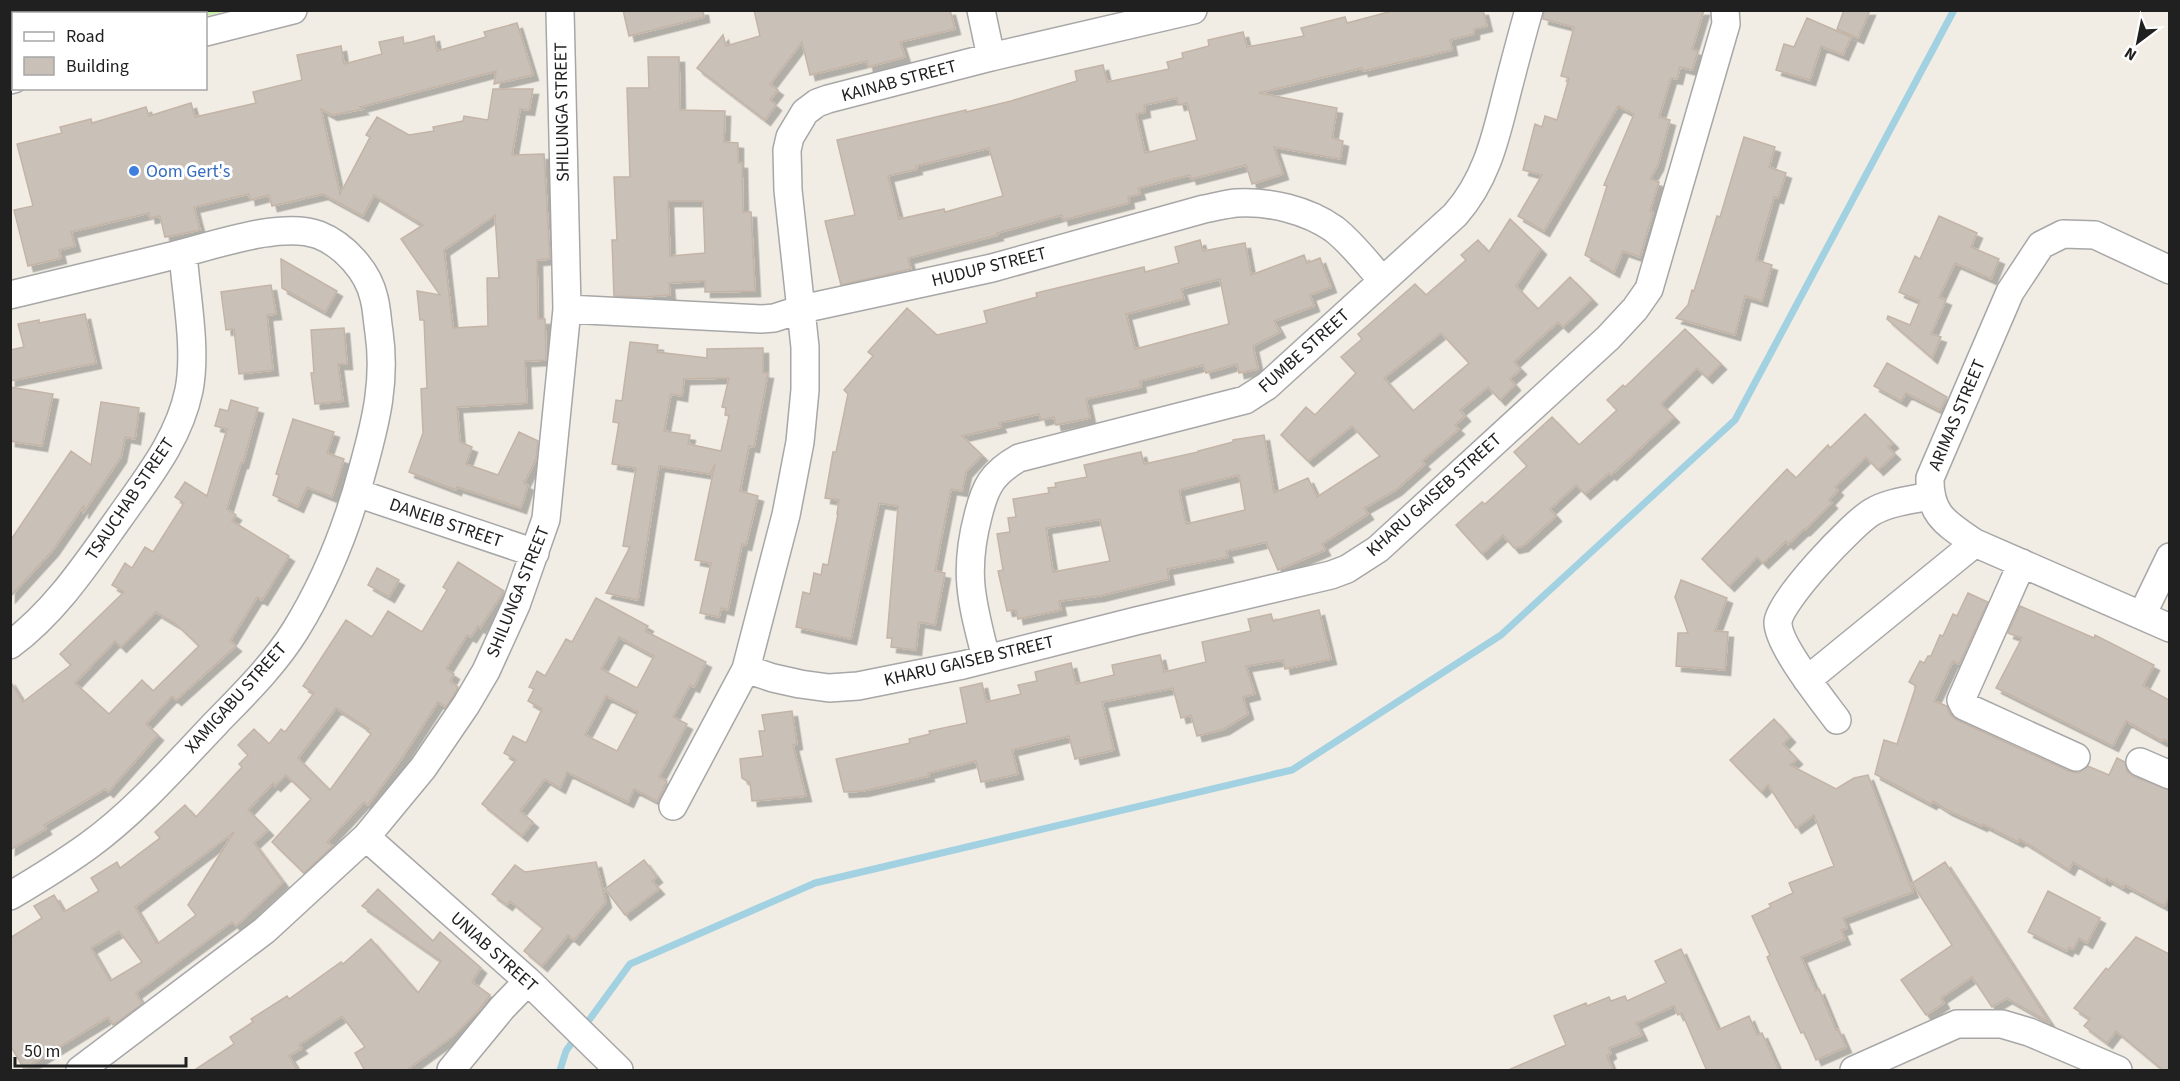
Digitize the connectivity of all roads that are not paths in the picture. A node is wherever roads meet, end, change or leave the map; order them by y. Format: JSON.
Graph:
{"nodes":[{"id":1,"x":293,"y":10,"type":"edge"},
{"id":2,"x":560,"y":10,"type":"edge"},
{"id":3,"x":981,"y":10,"type":"edge"},
{"id":4,"x":1193,"y":10,"type":"edge"},
{"id":5,"x":1528,"y":10,"type":"edge"},
{"id":6,"x":1725,"y":10,"type":"edge"},
{"id":7,"x":207,"y":32,"type":"edge"},
{"id":8,"x":991,"y":57,"type":"junction"},
{"id":9,"x":183,"y":253,"type":"junction"},
{"id":10,"x":2169,"y":270,"type":"edge"},
{"id":11,"x":1382,"y":280,"type":"junction"},
{"id":12,"x":10,"y":295,"type":"edge"},
{"id":13,"x":567,"y":309,"type":"junction"},
{"id":14,"x":802,"y":309,"type":"junction"},
{"id":15,"x":357,"y":493,"type":"junction"},
{"id":16,"x":1930,"y":496,"type":"junction"},
{"id":17,"x":1975,"y":543,"type":"junction"},
{"id":18,"x":535,"y":553,"type":"junction"},
{"id":19,"x":2169,"y":557,"type":"edge"},
{"id":20,"x":2022,"y":563,"type":"junction"},
{"id":21,"x":2142,"y":615,"type":"junction"},
{"id":22,"x":2169,"y":628,"type":"edge"},
{"id":23,"x":10,"y":645,"type":"edge"},
{"id":24,"x":986,"y":658,"type":"junction"},
{"id":25,"x":746,"y":669,"type":"junction"},
{"id":26,"x":1808,"y":680,"type":"junction"},
{"id":27,"x":1837,"y":720,"type":"dead end"},
{"id":28,"x":2076,"y":757,"type":"dead end"},
{"id":29,"x":2140,"y":762,"type":"dead end"},
{"id":30,"x":2169,"y":775,"type":"edge"},
{"id":31,"x":674,"y":806,"type":"dead end"},
{"id":32,"x":366,"y":837,"type":"junction"},
{"id":33,"x":10,"y":896,"type":"edge"},
{"id":34,"x":528,"y":981,"type":"junction"},
{"id":35,"x":80,"y":1071,"type":"edge"},
{"id":36,"x":452,"y":1071,"type":"edge"},
{"id":37,"x":619,"y":1071,"type":"edge"},
{"id":38,"x":1854,"y":1071,"type":"edge"},
{"id":39,"x":2118,"y":1071,"type":"edge"}],
"edges":[{"from":1,"to":7,"type":"street"},
{"from":2,"to":13,"type":"street","name":"SHILUNGA STREET"},
{"from":3,"to":8,"type":"street"},
{"from":4,"to":8,"type":"street","name":"KAINAB STREET"},
{"from":5,"to":11,"type":"street","name":"FUMBE STREET"},
{"from":6,"to":24,"type":"street","name":"KHARU GAISEB STREET"},
{"from":8,"to":14,"type":"street","name":"KAINAB STREET"},
{"from":9,"to":12,"type":"street","name":"XAMIGABU STREET"},
{"from":9,"to":15,"type":"street","name":"XAMIGABU STREET"},
{"from":9,"to":23,"type":"street","name":"TSAUCHAB STREET"},
{"from":10,"to":16,"type":"street","name":"ARIMAS STREET"},
{"from":11,"to":14,"type":"street","name":"HUDUP STREET"},
{"from":11,"to":24,"type":"street","name":"FUMBE STREET"},
{"from":13,"to":14,"type":"street","name":"HUDUP STREET"},
{"from":13,"to":18,"type":"street","name":"SHILUNGA STREET"},
{"from":14,"to":25,"type":"street","name":"KAINAB STREET"},
{"from":15,"to":18,"type":"street","name":"DANEIB STREET"},
{"from":15,"to":33,"type":"street","name":"XAMIGABU STREET"},
{"from":16,"to":17,"type":"street","name":"ARIMAS STREET"},
{"from":16,"to":26,"type":"street"},
{"from":17,"to":20,"type":"street","name":"ARIMAS STREET"},
{"from":17,"to":26,"type":"street"},
{"from":18,"to":32,"type":"street","name":"SHILUNGA STREET"},
{"from":19,"to":21,"type":"street"},
{"from":20,"to":21,"type":"street","name":"ARIMAS STREET"},
{"from":20,"to":28,"type":"street"},
{"from":21,"to":22,"type":"street","name":"ARIMAS STREET"},
{"from":24,"to":25,"type":"street","name":"KHARU GAISEB STREET"},
{"from":25,"to":31,"type":"street","name":"KAINAB STREET"},
{"from":26,"to":27,"type":"street"},
{"from":29,"to":30,"type":"street"},
{"from":32,"to":34,"type":"street","name":"UNIAB STREET"},
{"from":32,"to":35,"type":"street","name":"SHILUNGA STREET"},
{"from":34,"to":36,"type":"street"},
{"from":34,"to":37,"type":"street","name":"UNIAB STREET"},
{"from":38,"to":39,"type":"street"}]}
